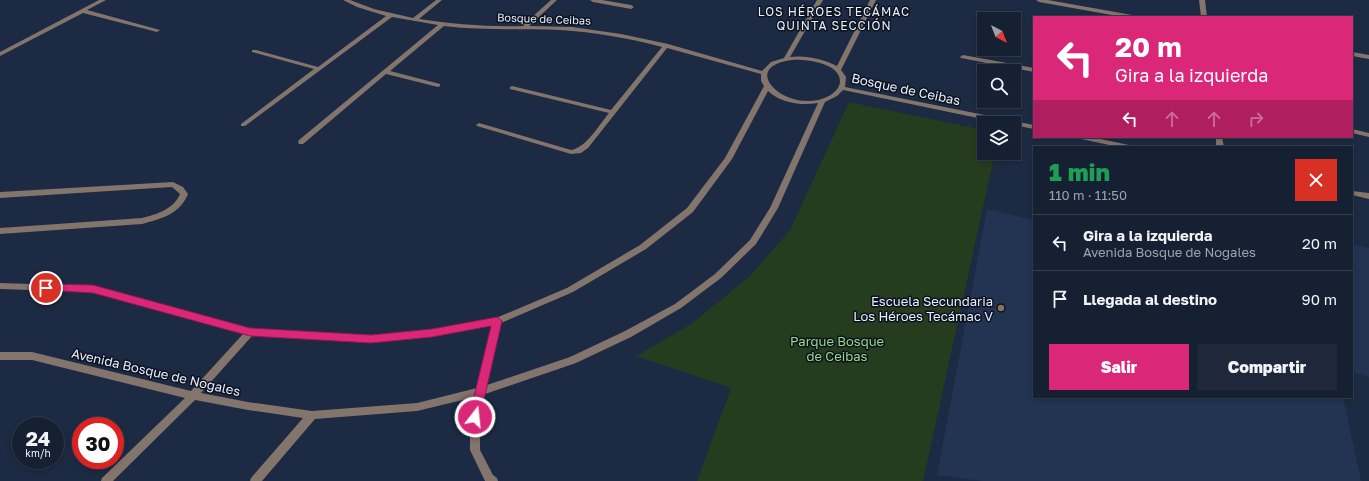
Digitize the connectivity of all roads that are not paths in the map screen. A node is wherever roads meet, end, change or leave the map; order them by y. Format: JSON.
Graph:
{"nodes":[{"id":1,"x":103,"y":0,"type":"edge"},
{"id":2,"x":346,"y":0,"type":"edge"},
{"id":3,"x":439,"y":0,"type":"edge"},
{"id":4,"x":554,"y":0,"type":"edge"},
{"id":5,"x":593,"y":0,"type":"edge"},
{"id":6,"x":820,"y":0,"type":"edge"},
{"id":7,"x":873,"y":0,"type":"edge"},
{"id":8,"x":1039,"y":0,"type":"edge"},
{"id":9,"x":1202,"y":0,"type":"edge"},
{"id":10,"x":631,"y":7,"type":"dead end"},
{"id":11,"x":83,"y":10,"type":"junction"},
{"id":12,"x":391,"y":15,"type":"junction"},
{"id":13,"x":1127,"y":16,"type":"edge"},
{"id":14,"x":1204,"y":16,"type":"edge"},
{"id":15,"x":414,"y":20,"type":"junction"},
{"id":16,"x":442,"y":25,"type":"junction"},
{"id":17,"x":524,"y":27,"type":"junction"},
{"id":18,"x":157,"y":30,"type":"dead end"},
{"id":19,"x":666,"y":45,"type":"junction"},
{"id":20,"x":254,"y":51,"type":"dead end"},
{"id":21,"x":0,"y":54,"type":"edge"},
{"id":22,"x":1353,"y":54,"type":"edge"},
{"id":23,"x":963,"y":57,"type":"dead end"},
{"id":24,"x":1369,"y":57,"type":"edge"},
{"id":25,"x":786,"y":59,"type":"junction"},
{"id":26,"x":319,"y":69,"type":"junction"},
{"id":27,"x":838,"y":70,"type":"junction"},
{"id":28,"x":1033,"y":70,"type":"edge"},
{"id":29,"x":385,"y":72,"type":"junction"},
{"id":30,"x":764,"y":73,"type":"junction"},
{"id":31,"x":438,"y":85,"type":"dead end"},
{"id":32,"x":767,"y":87,"type":"junction"},
{"id":33,"x":512,"y":88,"type":"dead end"},
{"id":34,"x":842,"y":88,"type":"junction"},
{"id":35,"x":822,"y":101,"type":"junction"},
{"id":36,"x":612,"y":112,"type":"junction"},
{"id":37,"x":979,"y":116,"type":"edge"},
{"id":38,"x":243,"y":125,"type":"dead end"},
{"id":39,"x":479,"y":125,"type":"dead end"},
{"id":40,"x":1021,"y":125,"type":"edge"},
{"id":41,"x":1033,"y":128,"type":"edge"},
{"id":42,"x":1353,"y":131,"type":"edge"},
{"id":43,"x":1369,"y":135,"type":"edge"},
{"id":44,"x":1086,"y":138,"type":"edge"},
{"id":45,"x":301,"y":142,"type":"dead end"},
{"id":46,"x":1124,"y":146,"type":"edge"},
{"id":47,"x":1353,"y":193,"type":"edge"},
{"id":48,"x":0,"y":195,"type":"edge"},
{"id":49,"x":1369,"y":196,"type":"edge"},
{"id":50,"x":0,"y":231,"type":"edge"},
{"id":51,"x":0,"y":286,"type":"edge"},
{"id":52,"x":497,"y":321,"type":"junction"},
{"id":53,"x":250,"y":332,"type":"junction"},
{"id":54,"x":0,"y":356,"type":"edge"},
{"id":55,"x":482,"y":391,"type":"junction"},
{"id":56,"x":193,"y":396,"type":"junction"},
{"id":57,"x":312,"y":415,"type":"junction"},
{"id":58,"x":106,"y":481,"type":"edge"},
{"id":59,"x":255,"y":481,"type":"edge"},
{"id":60,"x":493,"y":481,"type":"edge"}],
"edges":[{"from":1,"to":11,"type":"street"},
{"from":2,"to":12,"type":"street","name":"Bosque de Ceibas"},
{"from":3,"to":15,"type":"street"},
{"from":4,"to":17,"type":"street"},
{"from":5,"to":10,"type":"street"},
{"from":6,"to":25,"type":"street"},
{"from":7,"to":27,"type":"street"},
{"from":8,"to":13,"type":"street"},
{"from":9,"to":14,"type":"street"},
{"from":11,"to":18,"type":"street"},
{"from":11,"to":21,"type":"street"},
{"from":12,"to":15,"type":"street","name":"Bosque de Ceibas"},
{"from":12,"to":26,"type":"street"},
{"from":15,"to":16,"type":"street","name":"Bosque de Ceibas"},
{"from":16,"to":17,"type":"street","name":"Bosque de Ceibas"},
{"from":16,"to":29,"type":"street"},
{"from":17,"to":19,"type":"street","name":"Bosque de Ceibas"},
{"from":19,"to":30,"type":"street","name":"Bosque de Ceibas"},
{"from":19,"to":36,"type":"street"},
{"from":20,"to":26,"type":"street"},
{"from":22,"to":24,"type":"street"},
{"from":23,"to":28,"type":"street"},
{"from":25,"to":27,"type":"street"},
{"from":25,"to":30,"type":"street"},
{"from":26,"to":38,"type":"street"},
{"from":27,"to":34,"type":"street"},
{"from":29,"to":31,"type":"street"},
{"from":29,"to":45,"type":"street"},
{"from":30,"to":32,"type":"street"},
{"from":32,"to":35,"type":"street"},
{"from":32,"to":52,"type":"street"},
{"from":33,"to":36,"type":"street"},
{"from":34,"to":35,"type":"street"},
{"from":34,"to":37,"type":"street","name":"Bosque de Ceibas"},
{"from":35,"to":55,"type":"street","name":"Avenida Bosque de Nogales"},
{"from":36,"to":39,"type":"street"},
{"from":40,"to":41,"type":"street","name":"Bosque de Ceibas"},
{"from":42,"to":43,"type":"street"},
{"from":44,"to":46,"type":"street"},
{"from":47,"to":49,"type":"street"},
{"from":48,"to":50,"type":"street"},
{"from":51,"to":53,"type":"street"},
{"from":52,"to":53,"type":"street"},
{"from":52,"to":55,"type":"street"},
{"from":53,"to":56,"type":"street"},
{"from":54,"to":56,"type":"street","name":"Avenida Bosque de Nogales"},
{"from":55,"to":57,"type":"street","name":"Avenida Bosque de Nogales"},
{"from":55,"to":60,"type":"street"},
{"from":56,"to":57,"type":"street","name":"Avenida Bosque de Nogales"},
{"from":56,"to":58,"type":"street"},
{"from":57,"to":59,"type":"street"}]}
